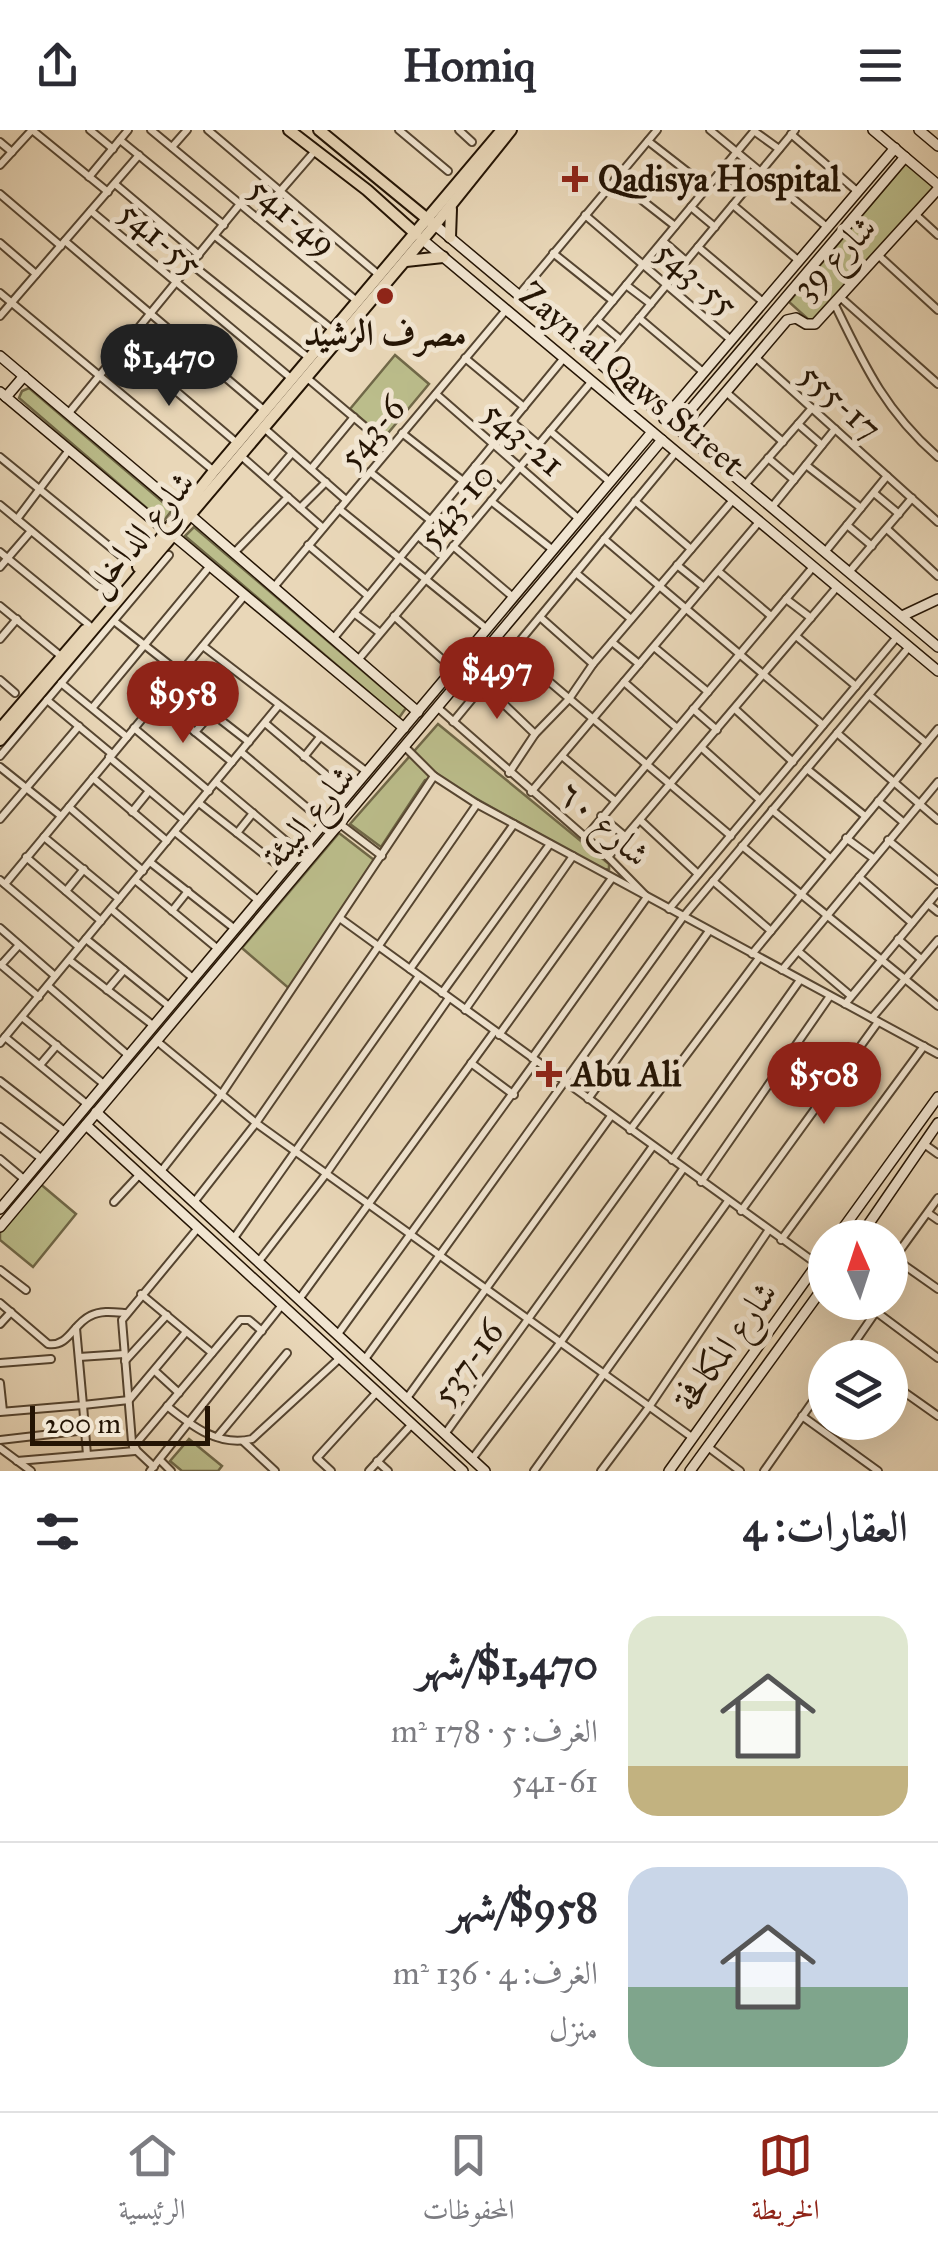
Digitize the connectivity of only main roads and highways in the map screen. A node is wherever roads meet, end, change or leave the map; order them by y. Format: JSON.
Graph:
{"nodes":[{"id":1,"x":289,"y":130,"type":"edge"},
{"id":2,"x":319,"y":130,"type":"edge"},
{"id":3,"x":502,"y":130,"type":"edge"},
{"id":4,"x":512,"y":130,"type":"edge"},
{"id":5,"x":448,"y":200,"type":"junction"},
{"id":6,"x":412,"y":207,"type":"junction"},
{"id":7,"x":398,"y":218,"type":"junction"},
{"id":8,"x":430,"y":222,"type":"junction"},
{"id":9,"x":418,"y":236,"type":"junction"},
{"id":10,"x":450,"y":237,"type":"road end"},
{"id":11,"x":403,"y":255,"type":"junction"},
{"id":12,"x":443,"y":257,"type":"road end"},
{"id":13,"x":238,"y":448,"type":"junction"},
{"id":14,"x":186,"y":512,"type":"junction"},
{"id":15,"x":122,"y":598,"type":"junction"},
{"id":16,"x":0,"y":729,"type":"edge"},
{"id":17,"x":0,"y":740,"type":"edge"}],
"edges":[{"from":1,"to":7,"type":"main road","name":"Zayn al Qaws Street"},
{"from":2,"to":6,"type":"main road","name":"Zayn al Qaws Street"},
{"from":3,"to":5,"type":"main road","name":"شارع الداخل"},
{"from":4,"to":5,"type":"main road","name":"شارع الداخل"},
{"from":5,"to":6,"type":"main road"},
{"from":5,"to":8,"type":"main road","name":"شارع الداخل"},
{"from":5,"to":10,"type":"main road"},
{"from":6,"to":8,"type":"main road","name":"Zayn al Qaws Street"},
{"from":7,"to":9,"type":"main road","name":"Zayn al Qaws Street"},
{"from":7,"to":11,"type":"main road"},
{"from":8,"to":9,"type":"main road","name":"شارع الداخل"},
{"from":9,"to":11,"type":"main road","name":"شارع الداخل"},
{"from":11,"to":12,"type":"main road"},
{"from":11,"to":13,"type":"main road","name":"شارع الداخل"},
{"from":11,"to":13,"type":"main road","name":"شارع الداخل"},
{"from":13,"to":14,"type":"main road","name":"شارع الداخل"},
{"from":13,"to":14,"type":"main road","name":"شارع الداخل"},
{"from":14,"to":15,"type":"main road","name":"شارع الداخل"},
{"from":15,"to":16,"type":"main road","name":"شارع الداخل"},
{"from":15,"to":17,"type":"main road","name":"شارع الداخل"}]}
